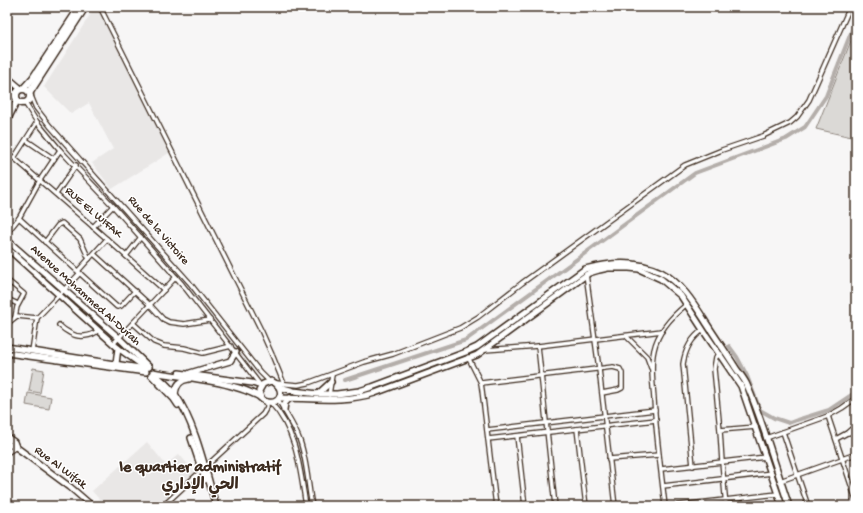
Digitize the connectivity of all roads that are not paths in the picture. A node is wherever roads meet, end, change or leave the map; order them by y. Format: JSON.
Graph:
{"nodes":[{"id":1,"x":80,"y":7,"type":"edge"},
{"id":2,"x":85,"y":7,"type":"edge"},
{"id":3,"x":100,"y":7,"type":"edge"},
{"id":4,"x":850,"y":7,"type":"edge"},
{"id":5,"x":72,"y":24,"type":"junction"},
{"id":6,"x":7,"y":77,"type":"edge"},
{"id":7,"x":7,"y":86,"type":"edge"},
{"id":8,"x":26,"y":91,"type":"junction"},
{"id":9,"x":17,"y":99,"type":"junction"},
{"id":10,"x":24,"y":103,"type":"junction"},
{"id":11,"x":8,"y":118,"type":"edge"},
{"id":12,"x":37,"y":122,"type":"junction"},
{"id":13,"x":26,"y":140,"type":"junction"},
{"id":14,"x":60,"y":150,"type":"junction"},
{"id":15,"x":7,"y":154,"type":"edge"},
{"id":16,"x":14,"y":158,"type":"junction"},
{"id":17,"x":54,"y":160,"type":"junction"},
{"id":18,"x":76,"y":165,"type":"junction"},
{"id":19,"x":40,"y":180,"type":"junction"},
{"id":20,"x":56,"y":194,"type":"junction"},
{"id":21,"x":113,"y":206,"type":"junction"},
{"id":22,"x":19,"y":218,"type":"junction"},
{"id":23,"x":93,"y":227,"type":"junction"},
{"id":24,"x":7,"y":233,"type":"edge"},
{"id":25,"x":141,"y":237,"type":"junction"},
{"id":26,"x":107,"y":239,"type":"junction"},
{"id":27,"x":7,"y":240,"type":"edge"},
{"id":28,"x":45,"y":242,"type":"junction"},
{"id":29,"x":7,"y":248,"type":"edge"},
{"id":30,"x":94,"y":254,"type":"junction"},
{"id":31,"x":126,"y":256,"type":"junction"},
{"id":32,"x":89,"y":259,"type":"junction"},
{"id":33,"x":79,"y":272,"type":"junction"},
{"id":34,"x":585,"y":272,"type":"junction"},
{"id":35,"x":176,"y":277,"type":"junction"},
{"id":36,"x":7,"y":280,"type":"edge"},
{"id":37,"x":64,"y":290,"type":"junction"},
{"id":38,"x":164,"y":290,"type":"junction"},
{"id":39,"x":135,"y":291,"type":"junction"},
{"id":40,"x":59,"y":295,"type":"junction"},
{"id":41,"x":7,"y":299,"type":"edge"},
{"id":42,"x":689,"y":302,"type":"junction"},
{"id":43,"x":18,"y":304,"type":"junction"},
{"id":44,"x":150,"y":305,"type":"junction"},
{"id":45,"x":15,"y":317,"type":"junction"},
{"id":46,"x":37,"y":318,"type":"junction"},
{"id":47,"x":210,"y":320,"type":"junction"},
{"id":48,"x":133,"y":323,"type":"junction"},
{"id":49,"x":7,"y":324,"type":"edge"},
{"id":50,"x":59,"y":325,"type":"dead end"},
{"id":51,"x":98,"y":330,"type":"junction"},
{"id":52,"x":703,"y":330,"type":"junction"},
{"id":53,"x":662,"y":331,"type":"junction"},
{"id":54,"x":626,"y":336,"type":"junction"},
{"id":55,"x":119,"y":338,"type":"junction"},
{"id":56,"x":595,"y":339,"type":"junction"},
{"id":57,"x":113,"y":344,"type":"junction"},
{"id":58,"x":231,"y":346,"type":"junction"},
{"id":59,"x":538,"y":346,"type":"junction"},
{"id":60,"x":7,"y":347,"type":"edge"},
{"id":61,"x":118,"y":348,"type":"junction"},
{"id":62,"x":484,"y":350,"type":"junction"},
{"id":63,"x":32,"y":351,"type":"junction"},
{"id":64,"x":236,"y":352,"type":"junction"},
{"id":65,"x":466,"y":352,"type":"junction"},
{"id":66,"x":7,"y":353,"type":"edge"},
{"id":67,"x":722,"y":353,"type":"junction"},
{"id":68,"x":469,"y":359,"type":"junction"},
{"id":69,"x":116,"y":364,"type":"junction"},
{"id":70,"x":599,"y":369,"type":"junction"},
{"id":71,"x":149,"y":371,"type":"junction"},
{"id":72,"x":652,"y":371,"type":"junction"},
{"id":73,"x":332,"y":375,"type":"junction"},
{"id":74,"x":189,"y":376,"type":"junction"},
{"id":75,"x":541,"y":376,"type":"junction"},
{"id":76,"x":269,"y":381,"type":"junction"},
{"id":77,"x":331,"y":382,"type":"junction"},
{"id":78,"x":481,"y":383,"type":"junction"},
{"id":79,"x":280,"y":385,"type":"junction"},
{"id":80,"x":261,"y":386,"type":"junction"},
{"id":81,"x":602,"y":393,"type":"junction"},
{"id":82,"x":175,"y":394,"type":"junction"},
{"id":83,"x":318,"y":394,"type":"junction"},
{"id":84,"x":329,"y":394,"type":"junction"},
{"id":85,"x":261,"y":398,"type":"junction"},
{"id":86,"x":279,"y":398,"type":"junction"},
{"id":87,"x":290,"y":398,"type":"junction"},
{"id":88,"x":856,"y":398,"type":"edge"},
{"id":89,"x":328,"y":400,"type":"junction"},
{"id":90,"x":269,"y":402,"type":"junction"},
{"id":91,"x":284,"y":410,"type":"junction"},
{"id":92,"x":655,"y":410,"type":"junction"},
{"id":93,"x":604,"y":416,"type":"junction"},
{"id":94,"x":828,"y":416,"type":"junction"},
{"id":95,"x":656,"y":420,"type":"junction"},
{"id":96,"x":546,"y":423,"type":"junction"},
{"id":97,"x":856,"y":425,"type":"edge"},
{"id":98,"x":606,"y":426,"type":"junction"},
{"id":99,"x":756,"y":427,"type":"junction"},
{"id":100,"x":577,"y":429,"type":"junction"},
{"id":101,"x":487,"y":430,"type":"junction"},
{"id":102,"x":720,"y":430,"type":"junction"},
{"id":103,"x":856,"y":431,"type":"edge"},
{"id":104,"x":783,"y":432,"type":"junction"},
{"id":105,"x":547,"y":433,"type":"junction"},
{"id":106,"x":847,"y":433,"type":"junction"},
{"id":107,"x":517,"y":436,"type":"junction"},
{"id":108,"x":7,"y":437,"type":"edge"},
{"id":109,"x":766,"y":438,"type":"junction"},
{"id":110,"x":488,"y":439,"type":"junction"},
{"id":111,"x":836,"y":439,"type":"junction"},
{"id":112,"x":7,"y":444,"type":"edge"},
{"id":113,"x":16,"y":447,"type":"junction"},
{"id":114,"x":7,"y":453,"type":"edge"},
{"id":115,"x":659,"y":454,"type":"junction"},
{"id":116,"x":856,"y":454,"type":"edge"},
{"id":117,"x":766,"y":457,"type":"junction"},
{"id":118,"x":609,"y":459,"type":"junction"},
{"id":119,"x":842,"y":459,"type":"junction"},
{"id":120,"x":722,"y":462,"type":"junction"},
{"id":121,"x":693,"y":466,"type":"junction"},
{"id":122,"x":661,"y":469,"type":"junction"},
{"id":123,"x":203,"y":470,"type":"junction"},
{"id":124,"x":772,"y":474,"type":"junction"},
{"id":125,"x":797,"y":475,"type":"junction"},
{"id":126,"x":724,"y":479,"type":"junction"},
{"id":127,"x":780,"y":482,"type":"junction"},
{"id":128,"x":663,"y":486,"type":"junction"},
{"id":129,"x":854,"y":489,"type":"edge"},
{"id":130,"x":778,"y":494,"type":"junction"},
{"id":131,"x":726,"y":500,"type":"junction"},
{"id":132,"x":856,"y":500,"type":"edge"},
{"id":133,"x":92,"y":506,"type":"edge"},
{"id":134,"x":163,"y":506,"type":"edge"},
{"id":135,"x":213,"y":506,"type":"edge"},
{"id":136,"x":216,"y":506,"type":"edge"},
{"id":137,"x":306,"y":506,"type":"edge"},
{"id":138,"x":312,"y":506,"type":"edge"},
{"id":139,"x":496,"y":506,"type":"edge"},
{"id":140,"x":525,"y":506,"type":"edge"},
{"id":141,"x":555,"y":506,"type":"edge"},
{"id":142,"x":586,"y":506,"type":"edge"},
{"id":143,"x":615,"y":506,"type":"edge"},
{"id":144,"x":665,"y":506,"type":"edge"},
{"id":145,"x":671,"y":506,"type":"edge"},
{"id":146,"x":726,"y":506,"type":"edge"},
{"id":147,"x":782,"y":506,"type":"edge"},
{"id":148,"x":789,"y":506,"type":"edge"},
{"id":149,"x":808,"y":506,"type":"edge"}],
"edges":[{"from":1,"to":5,"type":"highway"},
{"from":2,"to":5,"type":"highway"},
{"from":3,"to":79,"type":"street"},
{"from":4,"to":73,"type":"street"},
{"from":5,"to":8,"type":"highway"},
{"from":6,"to":8,"type":"main road"},
{"from":7,"to":9,"type":"main road"},
{"from":8,"to":9,"type":"highway"},
{"from":8,"to":10,"type":"highway"},
{"from":8,"to":76,"type":"street","name":"Rue de la Victoire"},
{"from":9,"to":10,"type":"highway"},
{"from":9,"to":11,"type":"highway"},
{"from":10,"to":11,"type":"highway"},
{"from":10,"to":12,"type":"street","name":"Rue de la Victoire"},
{"from":12,"to":13,"type":"street"},
{"from":12,"to":14,"type":"street","name":"Rue de la Victoire"},
{"from":13,"to":16,"type":"street"},
{"from":13,"to":17,"type":"street"},
{"from":14,"to":17,"type":"street"},
{"from":14,"to":18,"type":"street","name":"Rue de la Victoire"},
{"from":15,"to":16,"type":"street","name":"RUE EL WIFAK"},
{"from":16,"to":19,"type":"street","name":"RUE EL WIFAK"},
{"from":17,"to":19,"type":"street"},
{"from":18,"to":20,"type":"street"},
{"from":18,"to":21,"type":"street","name":"Rue de la Victoire"},
{"from":19,"to":20,"type":"street","name":"RUE EL WIFAK"},
{"from":19,"to":22,"type":"street"},
{"from":20,"to":23,"type":"street","name":"RUE EL WIFAK"},
{"from":21,"to":23,"type":"street"},
{"from":21,"to":25,"type":"street","name":"Rue de la Victoire"},
{"from":22,"to":24,"type":"street"},
{"from":22,"to":28,"type":"street"},
{"from":23,"to":26,"type":"street","name":"RUE EL WIFAK"},
{"from":25,"to":31,"type":"street"},
{"from":25,"to":35,"type":"street","name":"Rue de la Victoire"},
{"from":26,"to":30,"type":"street"},
{"from":26,"to":31,"type":"street","name":"RUE EL WIFAK"},
{"from":27,"to":37,"type":"main road","name":"Avenue Mohammed Al-Durah"},
{"from":28,"to":32,"type":"street"},
{"from":28,"to":33,"type":"street"},
{"from":29,"to":40,"type":"main road","name":"Avenue Mohammed Al-Durah"},
{"from":30,"to":32,"type":"street"},
{"from":30,"to":39,"type":"street"},
{"from":31,"to":38,"type":"street","name":"RUE EL WIFAK"},
{"from":32,"to":33,"type":"street"},
{"from":33,"to":37,"type":"street"},
{"from":33,"to":39,"type":"street"},
{"from":34,"to":42,"type":"main road"},
{"from":34,"to":56,"type":"street"},
{"from":34,"to":62,"type":"main road"},
{"from":34,"to":65,"type":"main road"},
{"from":35,"to":38,"type":"street"},
{"from":35,"to":47,"type":"street","name":"Rue de la Victoire"},
{"from":36,"to":43,"type":"street"},
{"from":37,"to":40,"type":"street"},
{"from":37,"to":55,"type":"main road","name":"Avenue Mohammed Al-Durah"},
{"from":38,"to":44,"type":"street"},
{"from":39,"to":44,"type":"street"},
{"from":40,"to":46,"type":"street"},
{"from":40,"to":51,"type":"main road","name":"Avenue Mohammed Al-Durah"},
{"from":41,"to":43,"type":"street"},
{"from":42,"to":52,"type":"main road"},
{"from":42,"to":53,"type":"street"},
{"from":42,"to":67,"type":"main road"},
{"from":43,"to":45,"type":"street"},
{"from":44,"to":47,"type":"street"},
{"from":44,"to":48,"type":"street"},
{"from":45,"to":46,"type":"street"},
{"from":45,"to":49,"type":"street"},
{"from":46,"to":63,"type":"street"},
{"from":47,"to":58,"type":"street","name":"Rue de la Victoire"},
{"from":48,"to":55,"type":"street"},
{"from":48,"to":58,"type":"street"},
{"from":50,"to":51,"type":"street"},
{"from":51,"to":57,"type":"main road","name":"Avenue Mohammed Al-Durah"},
{"from":52,"to":67,"type":"main road"},
{"from":52,"to":121,"type":"street"},
{"from":53,"to":54,"type":"street"},
{"from":53,"to":72,"type":"street"},
{"from":54,"to":56,"type":"street"},
{"from":54,"to":72,"type":"street"},
{"from":55,"to":57,"type":"street"},
{"from":55,"to":71,"type":"main road","name":"Avenue Mohammed Al-Durah"},
{"from":56,"to":59,"type":"street"},
{"from":56,"to":70,"type":"street"},
{"from":57,"to":61,"type":"main road","name":"Avenue Mohammed Al-Durah"},
{"from":58,"to":64,"type":"street","name":"Rue de la Victoire"},
{"from":59,"to":62,"type":"street"},
{"from":59,"to":75,"type":"street"},
{"from":60,"to":63,"type":"main road"},
{"from":61,"to":69,"type":"main road"},
{"from":61,"to":71,"type":"main road","name":"Avenue Mohammed Al-Durah"},
{"from":62,"to":68,"type":"main road"},
{"from":63,"to":69,"type":"main road"},
{"from":64,"to":74,"type":"main road"},
{"from":64,"to":80,"type":"street","name":"Rue de la Victoire"},
{"from":65,"to":68,"type":"street"},
{"from":65,"to":84,"type":"main road"},
{"from":66,"to":71,"type":"main road"},
{"from":67,"to":99,"type":"main road"},
{"from":67,"to":102,"type":"street"},
{"from":67,"to":109,"type":"main road"},
{"from":68,"to":78,"type":"street"},
{"from":68,"to":89,"type":"main road"},
{"from":69,"to":71,"type":"main road"},
{"from":70,"to":75,"type":"street"},
{"from":70,"to":81,"type":"street"},
{"from":70,"to":81,"type":"street"},
{"from":71,"to":74,"type":"main road"},
{"from":71,"to":82,"type":"main road","name":"Avenue Mohammed Al-Durah"},
{"from":71,"to":123,"type":"main road","name":"Avenue Mohammed Al-Durah"},
{"from":72,"to":92,"type":"street"},
{"from":73,"to":77,"type":"street"},
{"from":73,"to":79,"type":"street"},
{"from":74,"to":80,"type":"main road"},
{"from":74,"to":82,"type":"main road"},
{"from":74,"to":85,"type":"main road"},
{"from":75,"to":78,"type":"street"},
{"from":75,"to":96,"type":"street"},
{"from":76,"to":79,"type":"main road"},
{"from":76,"to":80,"type":"main road"},
{"from":77,"to":83,"type":"main road"},
{"from":77,"to":84,"type":"street"},
{"from":78,"to":101,"type":"street"},
{"from":79,"to":83,"type":"main road"},
{"from":79,"to":86,"type":"main road"},
{"from":80,"to":85,"type":"main road"},
{"from":81,"to":93,"type":"street"},
{"from":82,"to":123,"type":"main road","name":"Avenue Mohammed Al-Durah"},
{"from":83,"to":84,"type":"main road"},
{"from":84,"to":89,"type":"street"},
{"from":85,"to":90,"type":"main road"},
{"from":86,"to":87,"type":"main road"},
{"from":86,"to":90,"type":"main road"},
{"from":86,"to":91,"type":"street"},
{"from":87,"to":89,"type":"main road"},
{"from":87,"to":91,"type":"main road"},
{"from":88,"to":94,"type":"street"},
{"from":90,"to":123,"type":"street"},
{"from":90,"to":137,"type":"street"},
{"from":91,"to":138,"type":"street"},
{"from":92,"to":93,"type":"street"},
{"from":92,"to":95,"type":"street"},
{"from":93,"to":96,"type":"street"},
{"from":93,"to":98,"type":"street"},
{"from":94,"to":104,"type":"street"},
{"from":94,"to":111,"type":"street"},
{"from":95,"to":98,"type":"street"},
{"from":95,"to":115,"type":"street"},
{"from":96,"to":101,"type":"street"},
{"from":96,"to":105,"type":"street"},
{"from":97,"to":106,"type":"street"},
{"from":98,"to":100,"type":"street"},
{"from":98,"to":118,"type":"street"},
{"from":99,"to":102,"type":"street"},
{"from":99,"to":117,"type":"main road"},
{"from":100,"to":105,"type":"street"},
{"from":100,"to":142,"type":"street"},
{"from":101,"to":110,"type":"street"},
{"from":102,"to":120,"type":"street"},
{"from":103,"to":106,"type":"street"},
{"from":104,"to":109,"type":"street"},
{"from":104,"to":125,"type":"street"},
{"from":105,"to":107,"type":"street"},
{"from":105,"to":141,"type":"street"},
{"from":106,"to":111,"type":"street"},
{"from":107,"to":110,"type":"street"},
{"from":107,"to":140,"type":"street"},
{"from":108,"to":113,"type":"main road","name":"Rue Al Wifak"},
{"from":109,"to":127,"type":"main road"},
{"from":110,"to":139,"type":"street"},
{"from":111,"to":119,"type":"street"},
{"from":112,"to":113,"type":"main road","name":"Rue Al Wifak"},
{"from":113,"to":114,"type":"street"},
{"from":113,"to":133,"type":"main road","name":"Rue Al Wifak"},
{"from":115,"to":118,"type":"street"},
{"from":115,"to":122,"type":"street"},
{"from":116,"to":119,"type":"street"},
{"from":117,"to":120,"type":"street"},
{"from":117,"to":124,"type":"main road"},
{"from":118,"to":143,"type":"street"},
{"from":119,"to":125,"type":"street"},
{"from":119,"to":129,"type":"street"},
{"from":120,"to":121,"type":"street"},
{"from":120,"to":126,"type":"street"},
{"from":121,"to":122,"type":"street"},
{"from":122,"to":128,"type":"street"},
{"from":123,"to":134,"type":"street"},
{"from":123,"to":135,"type":"main road","name":"Avenue Mohammed Al-Durah"},
{"from":123,"to":136,"type":"main road","name":"Avenue Mohammed Al-Durah"},
{"from":124,"to":126,"type":"street"},
{"from":124,"to":130,"type":"main road"},
{"from":125,"to":127,"type":"street"},
{"from":125,"to":149,"type":"street"},
{"from":126,"to":128,"type":"street"},
{"from":126,"to":131,"type":"street"},
{"from":127,"to":148,"type":"main road"},
{"from":128,"to":144,"type":"street"},
{"from":129,"to":132,"type":"street"},
{"from":130,"to":131,"type":"street"},
{"from":130,"to":147,"type":"main road"},
{"from":131,"to":145,"type":"street"},
{"from":131,"to":146,"type":"street"}]}
